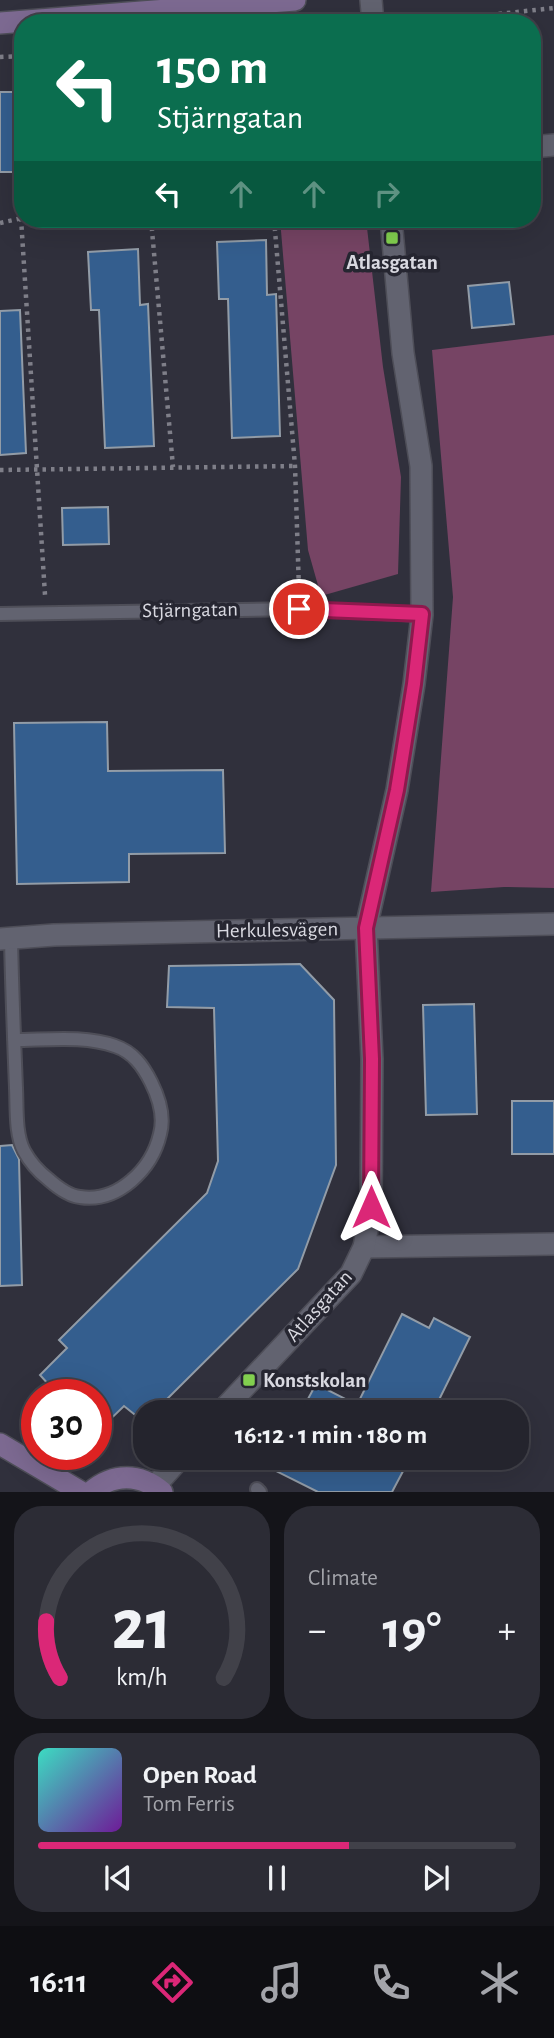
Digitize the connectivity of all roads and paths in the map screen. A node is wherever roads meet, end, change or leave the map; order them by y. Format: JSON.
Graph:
{"nodes":[{"id":1,"x":295,"y":0,"type":"edge"},
{"id":2,"x":554,"y":8,"type":"edge"},
{"id":3,"x":115,"y":14,"type":"edge"},
{"id":4,"x":498,"y":14,"type":"edge"},
{"id":5,"x":23,"y":228,"type":"edge"},
{"id":6,"x":152,"y":228,"type":"edge"},
{"id":7,"x":275,"y":228,"type":"edge"},
{"id":8,"x":392,"y":228,"type":"edge"},
{"id":9,"x":295,"y":466,"type":"junction"},
{"id":10,"x":173,"y":467,"type":"junction"},
{"id":11,"x":37,"y":468,"type":"junction"},
{"id":12,"x":0,"y":470,"type":"edge"},
{"id":13,"x":299,"y":609,"type":"junction"},
{"id":14,"x":46,"y":613,"type":"junction"},
{"id":15,"x":0,"y":614,"type":"edge"},
{"id":16,"x":422,"y":614,"type":"junction"},
{"id":17,"x":554,"y":924,"type":"edge"},
{"id":18,"x":366,"y":928,"type":"junction"},
{"id":19,"x":5,"y":939,"type":"edge"},
{"id":20,"x":14,"y":1040,"type":"junction"},
{"id":21,"x":554,"y":1244,"type":"edge"},
{"id":22,"x":364,"y":1247,"type":"junction"},
{"id":23,"x":232,"y":1400,"type":"edge"},
{"id":24,"x":0,"y":1444,"type":"edge"},
{"id":25,"x":171,"y":1470,"type":"edge"},
{"id":26,"x":158,"y":1489,"type":"edge"},
{"id":27,"x":81,"y":1492,"type":"edge"},
{"id":28,"x":91,"y":1492,"type":"edge"}],
"edges":[{"from":1,"to":3,"type":"main road"},
{"from":2,"to":4,"type":"path"},
{"from":5,"to":11,"type":"path"},
{"from":6,"to":10,"type":"path"},
{"from":7,"to":9,"type":"path"},
{"from":8,"to":16,"type":"street","name":"Atlasgatan"},
{"from":9,"to":10,"type":"path"},
{"from":9,"to":13,"type":"path"},
{"from":10,"to":11,"type":"path"},
{"from":11,"to":12,"type":"path"},
{"from":11,"to":14,"type":"path"},
{"from":13,"to":14,"type":"lane","name":"Stjärngatan"},
{"from":13,"to":16,"type":"lane","name":"Stjärngatan"},
{"from":14,"to":15,"type":"lane","name":"Stjärngatan"},
{"from":16,"to":18,"type":"street","name":"Atlasgatan"},
{"from":17,"to":18,"type":"street","name":"Herkulesvägen"},
{"from":18,"to":19,"type":"street","name":"Herkulesvägen"},
{"from":18,"to":22,"type":"street","name":"Atlasgatan"},
{"from":19,"to":20,"type":"lane"},
{"from":20,"to":20,"type":"lane"},
{"from":21,"to":22,"type":"street"},
{"from":22,"to":23,"type":"street","name":"Atlasgatan"},
{"from":24,"to":27,"type":"main road"},
{"from":25,"to":26,"type":"street"},
{"from":26,"to":28,"type":"main road"}]}
